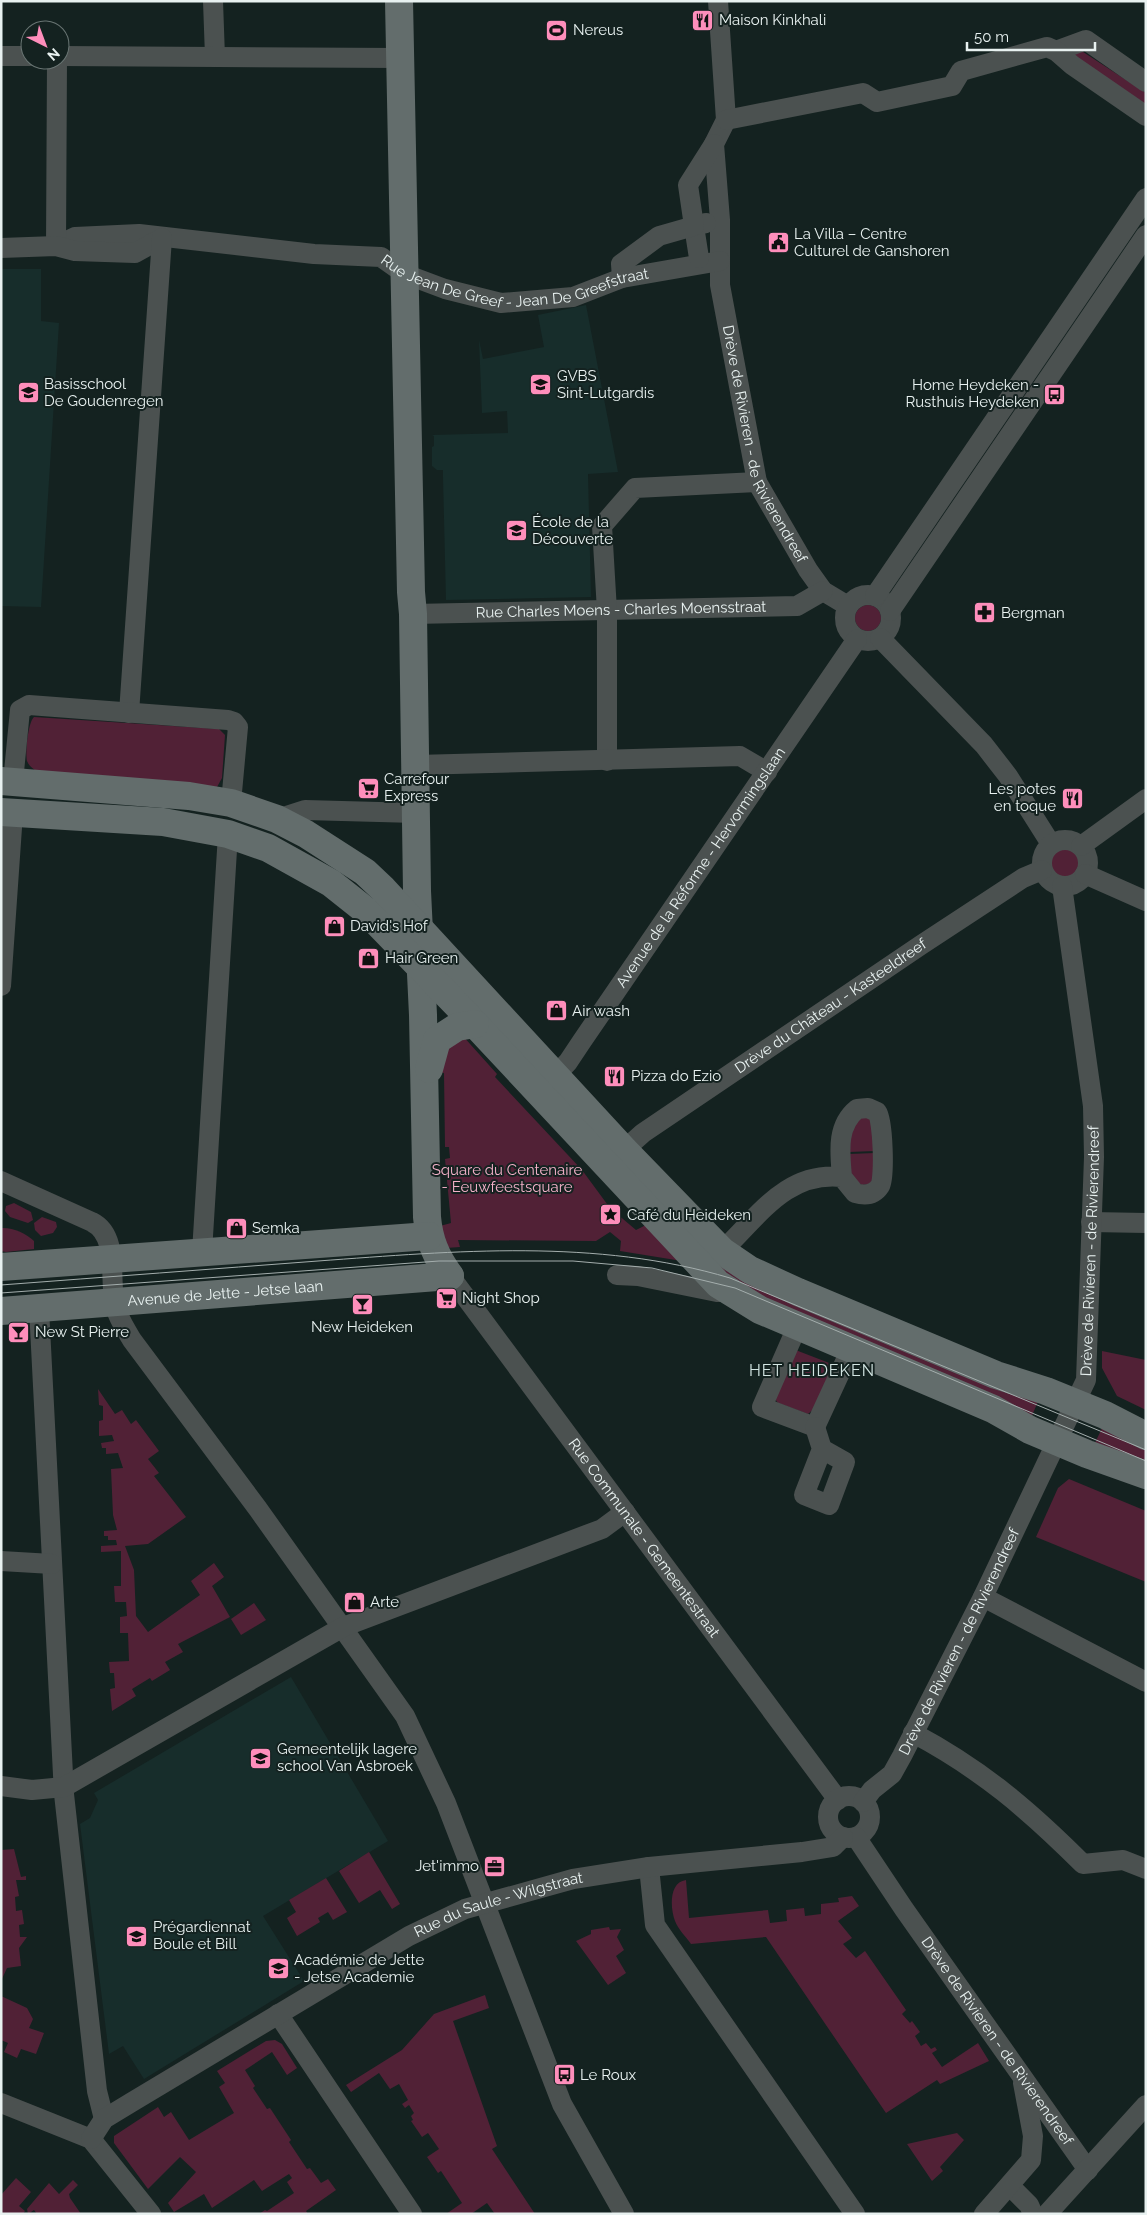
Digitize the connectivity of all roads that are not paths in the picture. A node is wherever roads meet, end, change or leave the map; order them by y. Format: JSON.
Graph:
{"nodes":[{"id":1,"x":213,"y":1,"type":"edge"},
{"id":2,"x":399,"y":1,"type":"edge"},
{"id":3,"x":718,"y":1,"type":"edge"},
{"id":4,"x":1056,"y":50,"type":"junction"},
{"id":5,"x":1,"y":56,"type":"edge"},
{"id":6,"x":20,"y":56,"type":"edge"},
{"id":7,"x":70,"y":56,"type":"edge"},
{"id":8,"x":215,"y":57,"type":"junction"},
{"id":9,"x":400,"y":58,"type":"junction"},
{"id":10,"x":57,"y":70,"type":"edge"},
{"id":11,"x":1146,"y":82,"type":"edge"},
{"id":12,"x":1146,"y":116,"type":"edge"},
{"id":13,"x":726,"y":120,"type":"junction"},
{"id":14,"x":714,"y":144,"type":"junction"},
{"id":15,"x":1146,"y":198,"type":"edge"},
{"id":16,"x":702,"y":224,"type":"junction"},
{"id":17,"x":1146,"y":235,"type":"edge"},
{"id":18,"x":162,"y":238,"type":"junction"},
{"id":19,"x":56,"y":246,"type":"junction"},
{"id":20,"x":1,"y":248,"type":"edge"},
{"id":21,"x":699,"y":258,"type":"dead end"},
{"id":22,"x":720,"y":261,"type":"junction"},
{"id":23,"x":405,"y":274,"type":"junction"},
{"id":24,"x":622,"y":278,"type":"junction"},
{"id":25,"x":1019,"y":382,"type":"junction"},
{"id":26,"x":1037,"y":394,"type":"junction"},
{"id":27,"x":757,"y":482,"type":"junction"},
{"id":28,"x":824,"y":591,"type":"junction"},
{"id":29,"x":875,"y":596,"type":"junction"},
{"id":30,"x":848,"y":606,"type":"junction"},
{"id":31,"x":890,"y":611,"type":"junction"},
{"id":32,"x":607,"y":612,"type":"junction"},
{"id":33,"x":413,"y":614,"type":"junction"},
{"id":34,"x":880,"y":638,"type":"junction"},
{"id":35,"x":857,"y":639,"type":"junction"},
{"id":36,"x":129,"y":712,"type":"junction"},
{"id":37,"x":607,"y":761,"type":"junction"},
{"id":38,"x":416,"y":766,"type":"junction"},
{"id":39,"x":767,"y":772,"type":"junction"},
{"id":40,"x":7,"y":781,"type":"edge"},
{"id":41,"x":1146,"y":798,"type":"edge"},
{"id":42,"x":231,"y":804,"type":"junction"},
{"id":43,"x":7,"y":813,"type":"edge"},
{"id":44,"x":416,"y":813,"type":"junction"},
{"id":45,"x":277,"y":819,"type":"junction"},
{"id":46,"x":228,"y":834,"type":"junction"},
{"id":47,"x":1051,"y":844,"type":"junction"},
{"id":48,"x":1081,"y":846,"type":"junction"},
{"id":49,"x":1042,"y":870,"type":"junction"},
{"id":50,"x":1085,"y":874,"type":"junction"},
{"id":51,"x":1062,"y":886,"type":"junction"},
{"id":52,"x":1146,"y":901,"type":"edge"},
{"id":53,"x":419,"y":928,"type":"junction"},
{"id":54,"x":421,"y":967,"type":"junction"},
{"id":55,"x":1,"y":986,"type":"edge"},
{"id":56,"x":475,"y":1024,"type":"junction"},
{"id":57,"x":425,"y":1082,"type":"junction"},
{"id":58,"x":547,"y":1084,"type":"junction"},
{"id":59,"x":624,"y":1150,"type":"junction"},
{"id":60,"x":842,"y":1177,"type":"dead end"},
{"id":61,"x":1,"y":1181,"type":"edge"},
{"id":62,"x":1091,"y":1222,"type":"junction"},
{"id":63,"x":1146,"y":1223,"type":"edge"},
{"id":64,"x":429,"y":1236,"type":"junction"},
{"id":65,"x":202,"y":1252,"type":"junction"},
{"id":66,"x":110,"y":1259,"type":"junction"},
{"id":67,"x":713,"y":1260,"type":"junction"},
{"id":68,"x":1,"y":1268,"type":"edge"},
{"id":69,"x":618,"y":1275,"type":"dead end"},
{"id":70,"x":450,"y":1276,"type":"junction"},
{"id":71,"x":730,"y":1292,"type":"junction"},
{"id":72,"x":114,"y":1302,"type":"junction"},
{"id":73,"x":39,"y":1308,"type":"junction"},
{"id":74,"x":1,"y":1311,"type":"edge"},
{"id":75,"x":797,"y":1327,"type":"junction"},
{"id":76,"x":851,"y":1349,"type":"junction"},
{"id":77,"x":1076,"y":1403,"type":"junction"},
{"id":78,"x":816,"y":1427,"type":"junction"},
{"id":79,"x":1146,"y":1436,"type":"edge"},
{"id":80,"x":1058,"y":1441,"type":"junction"},
{"id":81,"x":822,"y":1449,"type":"dead end"},
{"id":82,"x":1146,"y":1475,"type":"edge"},
{"id":83,"x":625,"y":1512,"type":"junction"},
{"id":84,"x":1,"y":1561,"type":"edge"},
{"id":85,"x":52,"y":1564,"type":"junction"},
{"id":86,"x":983,"y":1597,"type":"junction"},
{"id":87,"x":343,"y":1628,"type":"junction"},
{"id":88,"x":1146,"y":1682,"type":"edge"},
{"id":89,"x":913,"y":1734,"type":"junction"},
{"id":90,"x":1,"y":1786,"type":"edge"},
{"id":91,"x":64,"y":1787,"type":"junction"},
{"id":92,"x":838,"y":1800,"type":"junction"},
{"id":93,"x":863,"y":1802,"type":"junction"},
{"id":94,"x":850,"y":1837,"type":"junction"},
{"id":95,"x":650,"y":1867,"type":"junction"},
{"id":96,"x":1146,"y":1869,"type":"edge"},
{"id":97,"x":484,"y":1902,"type":"junction"},
{"id":98,"x":278,"y":2014,"type":"junction"},
{"id":99,"x":1021,"y":2076,"type":"junction"},
{"id":100,"x":1,"y":2103,"type":"edge"},
{"id":101,"x":1146,"y":2105,"type":"edge"},
{"id":102,"x":104,"y":2120,"type":"junction"},
{"id":103,"x":91,"y":2139,"type":"junction"},
{"id":104,"x":1088,"y":2170,"type":"junction"},
{"id":105,"x":1005,"y":2191,"type":"junction"},
{"id":106,"x":151,"y":2214,"type":"edge"},
{"id":107,"x":412,"y":2214,"type":"edge"},
{"id":108,"x":624,"y":2214,"type":"edge"},
{"id":109,"x":855,"y":2214,"type":"edge"},
{"id":110,"x":984,"y":2214,"type":"edge"},
{"id":111,"x":1025,"y":2214,"type":"edge"},
{"id":112,"x":1033,"y":2214,"type":"edge"},
{"id":113,"x":1047,"y":2214,"type":"edge"}],
"edges":[{"from":1,"to":8,"type":"street"},
{"from":2,"to":9,"type":"main road"},
{"from":3,"to":13,"type":"street"},
{"from":4,"to":11,"type":"street"},
{"from":4,"to":12,"type":"street"},
{"from":4,"to":13,"type":"street"},
{"from":5,"to":6,"type":"street"},
{"from":7,"to":8,"type":"street"},
{"from":8,"to":9,"type":"street"},
{"from":9,"to":23,"type":"main road"},
{"from":10,"to":19,"type":"street"},
{"from":13,"to":14,"type":"street"},
{"from":14,"to":16,"type":"street"},
{"from":14,"to":22,"type":"street","name":"Drève de Rivieren - de Rivierendreef"},
{"from":15,"to":25,"type":"street"},
{"from":16,"to":21,"type":"street"},
{"from":16,"to":24,"type":"street"},
{"from":17,"to":26,"type":"street"},
{"from":18,"to":19,"type":"street","name":"Rue Jean De Greef - Jean De Greefstraat"},
{"from":18,"to":23,"type":"street","name":"Rue Jean De Greef - Jean De Greefstraat"},
{"from":18,"to":36,"type":"street"},
{"from":19,"to":20,"type":"street","name":"Rue Jean De Greef - Jean De Greefstraat"},
{"from":22,"to":24,"type":"street","name":"Rue Jean De Greef - Jean De Greefstraat"},
{"from":22,"to":27,"type":"street","name":"Drève de Rivieren - de Rivierendreef"},
{"from":23,"to":24,"type":"street","name":"Rue Jean De Greef - Jean De Greefstraat"},
{"from":23,"to":33,"type":"main road"},
{"from":25,"to":26,"type":"street"},
{"from":25,"to":29,"type":"street"},
{"from":26,"to":31,"type":"street"},
{"from":27,"to":28,"type":"street","name":"Drève de Rivieren - de Rivierendreef"},
{"from":27,"to":32,"type":"street"},
{"from":28,"to":30,"type":"street","name":"Drève de Rivieren - de Rivierendreef"},
{"from":28,"to":32,"type":"street","name":"Rue Charles Moens - Charles Moensstraat"},
{"from":29,"to":30,"type":"street"},
{"from":29,"to":31,"type":"street"},
{"from":30,"to":35,"type":"street"},
{"from":31,"to":34,"type":"street"},
{"from":32,"to":33,"type":"street","name":"Rue Charles Moens - Charles Moensstraat"},
{"from":32,"to":37,"type":"street"},
{"from":33,"to":38,"type":"main road"},
{"from":34,"to":35,"type":"street"},
{"from":34,"to":47,"type":"street"},
{"from":35,"to":39,"type":"street","name":"Avenue de la Réforme - Hervormingslaan"},
{"from":36,"to":40,"type":"street"},
{"from":36,"to":42,"type":"street"},
{"from":37,"to":38,"type":"street"},
{"from":37,"to":39,"type":"street"},
{"from":38,"to":44,"type":"main road"},
{"from":39,"to":58,"type":"street","name":"Avenue de la Réforme - Hervormingslaan"},
{"from":40,"to":42,"type":"main road"},
{"from":41,"to":48,"type":"street"},
{"from":42,"to":45,"type":"main road"},
{"from":43,"to":46,"type":"main road"},
{"from":43,"to":55,"type":"street"},
{"from":44,"to":45,"type":"street"},
{"from":44,"to":53,"type":"main road"},
{"from":45,"to":53,"type":"main road"},
{"from":46,"to":54,"type":"main road"},
{"from":46,"to":65,"type":"street"},
{"from":47,"to":48,"type":"street"},
{"from":47,"to":49,"type":"street"},
{"from":48,"to":50,"type":"street"},
{"from":49,"to":51,"type":"street"},
{"from":49,"to":59,"type":"street","name":"Drève du Château - Kasteeldreef"},
{"from":50,"to":51,"type":"street"},
{"from":50,"to":52,"type":"street"},
{"from":51,"to":62,"type":"street","name":"Drève de Rivieren - de Rivierendreef"},
{"from":53,"to":54,"type":"main road"},
{"from":53,"to":58,"type":"main road"},
{"from":54,"to":56,"type":"main road"},
{"from":54,"to":57,"type":"main road"},
{"from":56,"to":57,"type":"main road"},
{"from":56,"to":58,"type":"main road"},
{"from":57,"to":64,"type":"main road"},
{"from":58,"to":59,"type":"main road"},
{"from":58,"to":67,"type":"main road"},
{"from":59,"to":67,"type":"main road"},
{"from":60,"to":67,"type":"street"},
{"from":61,"to":66,"type":"street"},
{"from":62,"to":63,"type":"street"},
{"from":62,"to":77,"type":"street","name":"Drève de Rivieren - de Rivierendreef"},
{"from":64,"to":65,"type":"main road"},
{"from":64,"to":70,"type":"main road"},
{"from":65,"to":66,"type":"main road"},
{"from":66,"to":68,"type":"main road"},
{"from":66,"to":72,"type":"street"},
{"from":67,"to":71,"type":"main road"},
{"from":67,"to":77,"type":"main road"},
{"from":69,"to":71,"type":"street"},
{"from":70,"to":72,"type":"main road","name":"Avenue de Jette - Jetse laan"},
{"from":70,"to":83,"type":"street","name":"Rue Communale - Gemeentestraat"},
{"from":71,"to":75,"type":"main road"},
{"from":72,"to":73,"type":"main road","name":"Avenue de Jette - Jetse laan"},
{"from":72,"to":87,"type":"street"},
{"from":73,"to":74,"type":"main road","name":"Avenue de Jette - Jetse laan"},
{"from":73,"to":85,"type":"street"},
{"from":75,"to":76,"type":"main road"},
{"from":75,"to":78,"type":"street"},
{"from":76,"to":78,"type":"street"},
{"from":76,"to":80,"type":"main road"},
{"from":77,"to":79,"type":"main road"},
{"from":77,"to":80,"type":"street","name":"Drève de Rivieren - de Rivierendreef"},
{"from":78,"to":81,"type":"street"},
{"from":80,"to":82,"type":"main road"},
{"from":80,"to":86,"type":"street","name":"Drève de Rivieren - de Rivierendreef"},
{"from":83,"to":87,"type":"street"},
{"from":83,"to":92,"type":"street","name":"Rue Communale - Gemeentestraat"},
{"from":84,"to":85,"type":"street"},
{"from":85,"to":91,"type":"street"},
{"from":86,"to":88,"type":"street"},
{"from":86,"to":89,"type":"street","name":"Drève de Rivieren - de Rivierendreef"},
{"from":87,"to":91,"type":"street"},
{"from":87,"to":97,"type":"street"},
{"from":89,"to":93,"type":"street","name":"Drève de Rivieren - de Rivierendreef"},
{"from":89,"to":96,"type":"street"},
{"from":90,"to":91,"type":"street"},
{"from":91,"to":102,"type":"street"},
{"from":92,"to":93,"type":"street"},
{"from":92,"to":94,"type":"street","name":"Drève de Rivieren - de Rivierendreef"},
{"from":93,"to":94,"type":"street"},
{"from":94,"to":95,"type":"street","name":"Rue du Saule - Wilgstraat"},
{"from":94,"to":99,"type":"street","name":"Drève de Rivieren - de Rivierendreef"},
{"from":95,"to":97,"type":"street","name":"Rue du Saule - Wilgstraat"},
{"from":95,"to":109,"type":"street"},
{"from":97,"to":98,"type":"street","name":"Rue du Saule - Wilgstraat"},
{"from":97,"to":108,"type":"street"},
{"from":98,"to":102,"type":"street","name":"Rue du Saule - Wilgstraat"},
{"from":98,"to":107,"type":"street"},
{"from":99,"to":104,"type":"street","name":"Drève de Rivieren - de Rivierendreef"},
{"from":99,"to":105,"type":"street"},
{"from":100,"to":103,"type":"street"},
{"from":101,"to":104,"type":"street"},
{"from":102,"to":103,"type":"street","name":"Rue du Saule - Wilgstraat"},
{"from":103,"to":106,"type":"street"},
{"from":104,"to":113,"type":"street"},
{"from":105,"to":110,"type":"street"},
{"from":105,"to":111,"type":"street"},
{"from":105,"to":112,"type":"street"}]}
